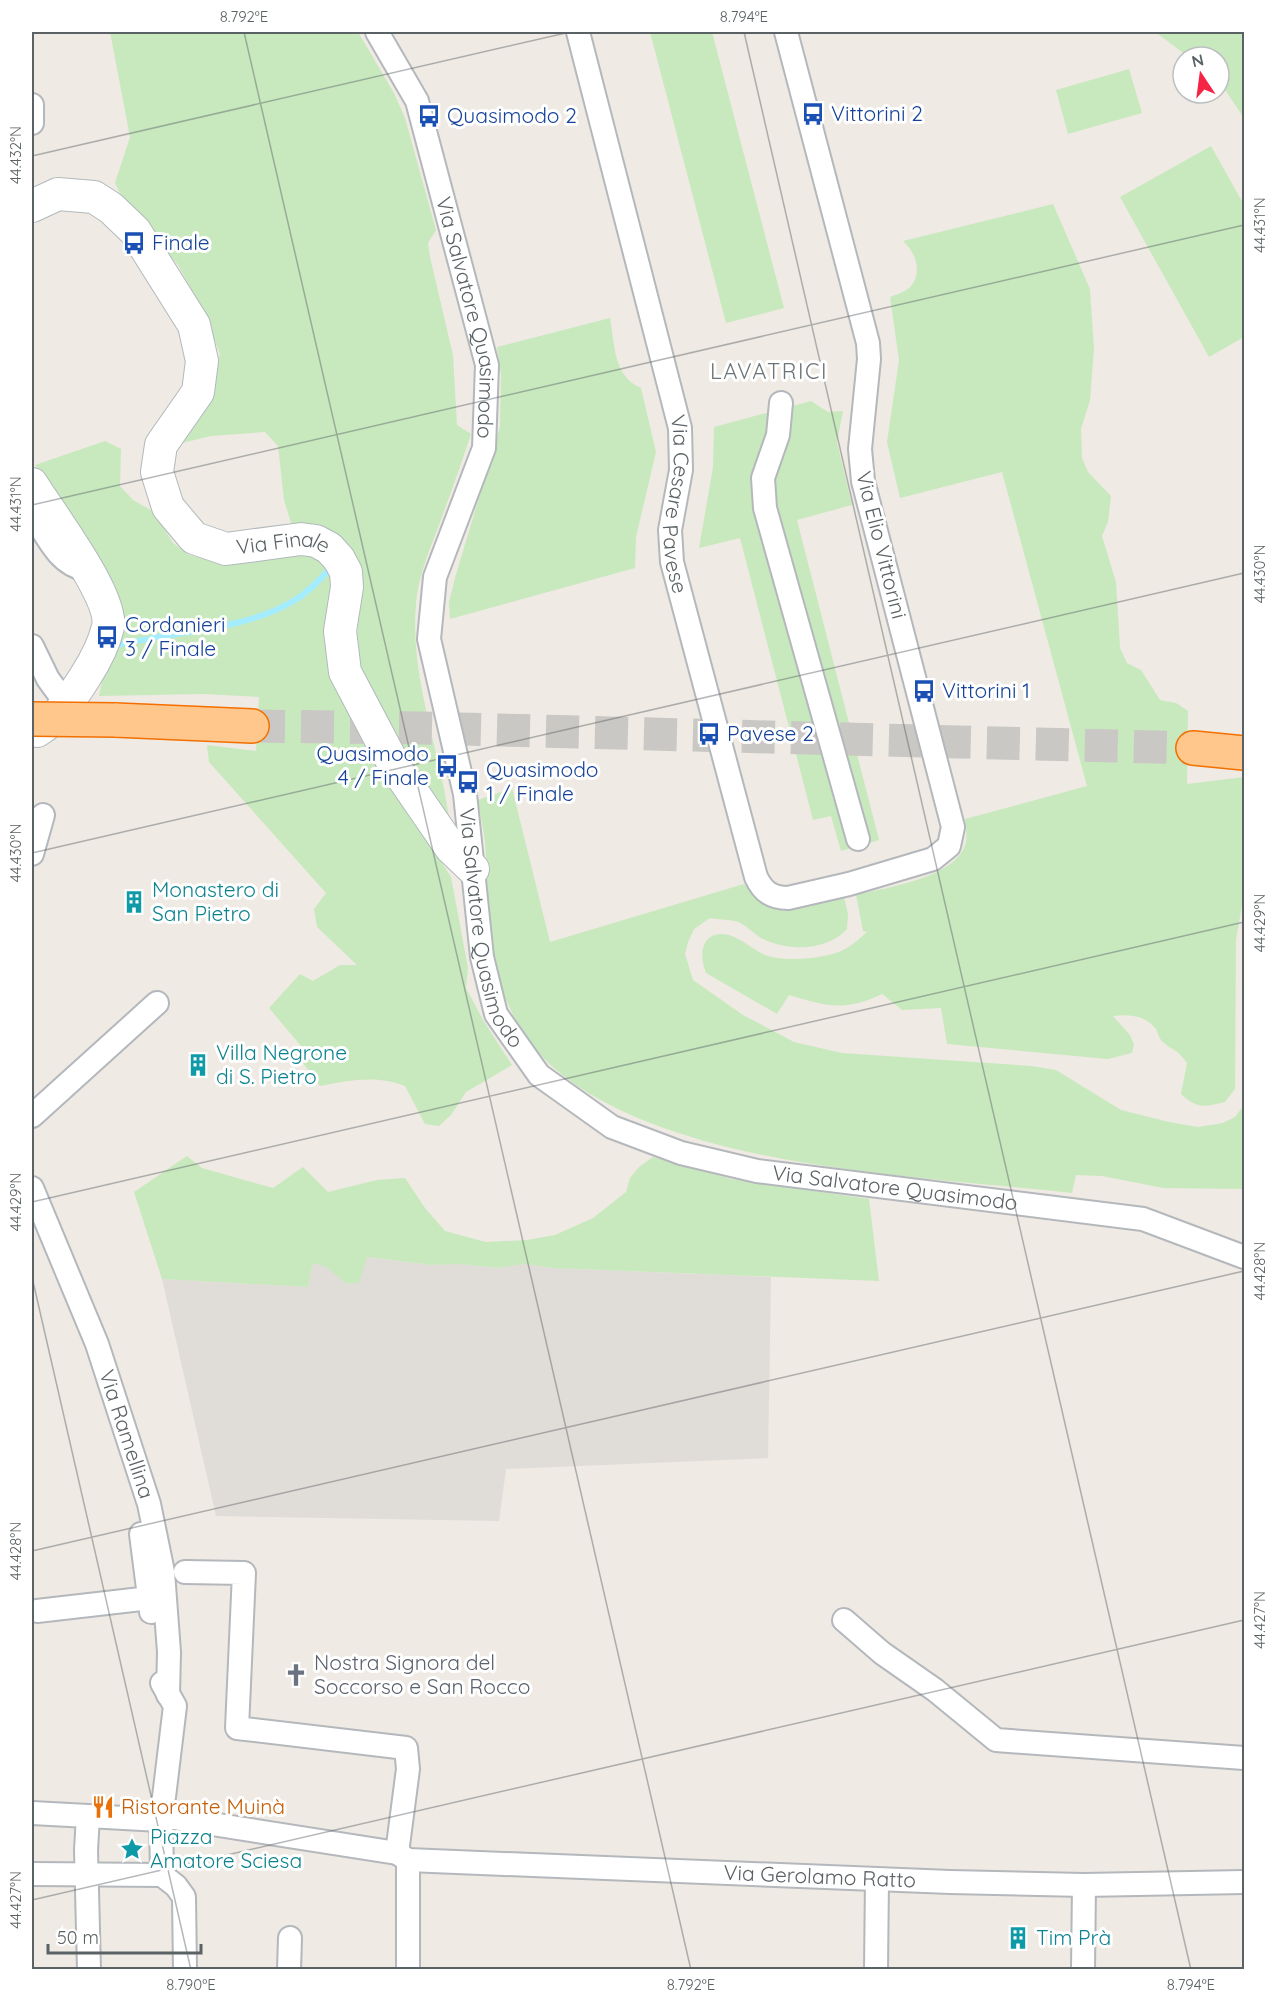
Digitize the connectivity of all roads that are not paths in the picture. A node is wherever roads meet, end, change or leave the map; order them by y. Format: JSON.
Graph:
{"nodes":[{"id":1,"x":377,"y":32,"type":"edge"},
{"id":2,"x":578,"y":32,"type":"edge"},
{"id":3,"x":786,"y":32,"type":"edge"},
{"id":4,"x":32,"y":105,"type":"edge"},
{"id":5,"x":32,"y":123,"type":"edge"},
{"id":6,"x":32,"y":206,"type":"edge"},
{"id":7,"x":781,"y":403,"type":"dead end"},
{"id":8,"x":32,"y":484,"type":"edge"},
{"id":9,"x":32,"y":513,"type":"edge"},
{"id":10,"x":85,"y":569,"type":"junction"},
{"id":11,"x":32,"y":646,"type":"edge"},
{"id":12,"x":67,"y":705,"type":"junction"},
{"id":13,"x":32,"y":719,"type":"edge"},
{"id":14,"x":252,"y":726,"type":"tunnel mouth"},
{"id":15,"x":32,"y":735,"type":"edge"},
{"id":16,"x":1193,"y":748,"type":"tunnel mouth"},
{"id":17,"x":1245,"y":753,"type":"edge"},
{"id":18,"x":43,"y":815,"type":"dead end"},
{"id":19,"x":858,"y":839,"type":"dead end"},
{"id":20,"x":32,"y":854,"type":"edge"},
{"id":21,"x":473,"y":869,"type":"junction"},
{"id":22,"x":849,"y":884,"type":"joint"},
{"id":23,"x":157,"y":1003,"type":"dead end"},
{"id":24,"x":32,"y":1116,"type":"edge"},
{"id":25,"x":32,"y":1188,"type":"edge"},
{"id":26,"x":1245,"y":1257,"type":"edge"},
{"id":27,"x":136,"y":1504,"type":"dead end"},
{"id":28,"x":185,"y":1572,"type":"dead end"},
{"id":29,"x":150,"y":1598,"type":"junction"},
{"id":30,"x":37,"y":1611,"type":"dead end"},
{"id":31,"x":844,"y":1620,"type":"dead end"},
{"id":32,"x":168,"y":1695,"type":"junction"},
{"id":33,"x":1245,"y":1758,"type":"edge"},
{"id":34,"x":162,"y":1811,"type":"junction"},
{"id":35,"x":32,"y":1813,"type":"edge"},
{"id":36,"x":88,"y":1816,"type":"junction"},
{"id":37,"x":403,"y":1857,"type":"junction"},
{"id":38,"x":32,"y":1874,"type":"edge"},
{"id":39,"x":162,"y":1875,"type":"junction"},
{"id":40,"x":876,"y":1879,"type":"junction"},
{"id":41,"x":1245,"y":1882,"type":"edge"},
{"id":42,"x":87,"y":1883,"type":"junction"},
{"id":43,"x":1084,"y":1885,"type":"junction"},
{"id":44,"x":290,"y":1938,"type":"dead end"},
{"id":45,"x":89,"y":1970,"type":"edge"},
{"id":46,"x":185,"y":1970,"type":"edge"},
{"id":47,"x":289,"y":1970,"type":"edge"},
{"id":48,"x":408,"y":1970,"type":"edge"},
{"id":49,"x":876,"y":1970,"type":"edge"},
{"id":50,"x":1083,"y":1970,"type":"edge"}],
"edges":[{"from":1,"to":21,"type":"street","name":"Via Salvatore Quasimodo"},
{"from":2,"to":22,"type":"street","name":"Via Cesare Pavese"},
{"from":3,"to":22,"type":"street","name":"Via Elio Vittorini"},
{"from":4,"to":5,"type":"street"},
{"from":6,"to":21,"type":"street","name":"Via Finale"},
{"from":7,"to":19,"type":"street"},
{"from":8,"to":10,"type":"street"},
{"from":9,"to":10,"type":"street"},
{"from":10,"to":12,"type":"street"},
{"from":11,"to":12,"type":"street"},
{"from":12,"to":15,"type":"street"},
{"from":13,"to":14,"type":"highway","bridge":true},
{"from":16,"to":17,"type":"highway"},
{"from":18,"to":20,"type":"street"},
{"from":21,"to":26,"type":"street","name":"Via Salvatore Quasimodo"},
{"from":23,"to":24,"type":"street"},
{"from":25,"to":32,"type":"street","name":"Via Ramellina"},
{"from":27,"to":29,"type":"street","name":"Via Ramellina"},
{"from":28,"to":37,"type":"street"},
{"from":29,"to":30,"type":"street"},
{"from":29,"to":32,"type":"street","name":"Via Ramellina"},
{"from":31,"to":33,"type":"street"},
{"from":32,"to":34,"type":"street","name":"Via Ramellina"},
{"from":34,"to":36,"type":"street"},
{"from":34,"to":37,"type":"street","name":"Via Gerolamo Ratto"},
{"from":34,"to":39,"type":"street"},
{"from":35,"to":36,"type":"street"},
{"from":36,"to":42,"type":"street"},
{"from":37,"to":40,"type":"street","name":"Via Gerolamo Ratto"},
{"from":37,"to":48,"type":"street"},
{"from":38,"to":42,"type":"street"},
{"from":39,"to":42,"type":"street"},
{"from":39,"to":46,"type":"street"},
{"from":40,"to":43,"type":"street","name":"Via Gerolamo Ratto"},
{"from":40,"to":49,"type":"street"},
{"from":41,"to":43,"type":"street","name":"Via Gerolamo Ratto"},
{"from":42,"to":45,"type":"street"},
{"from":43,"to":50,"type":"street"},
{"from":44,"to":47,"type":"street"}]}
